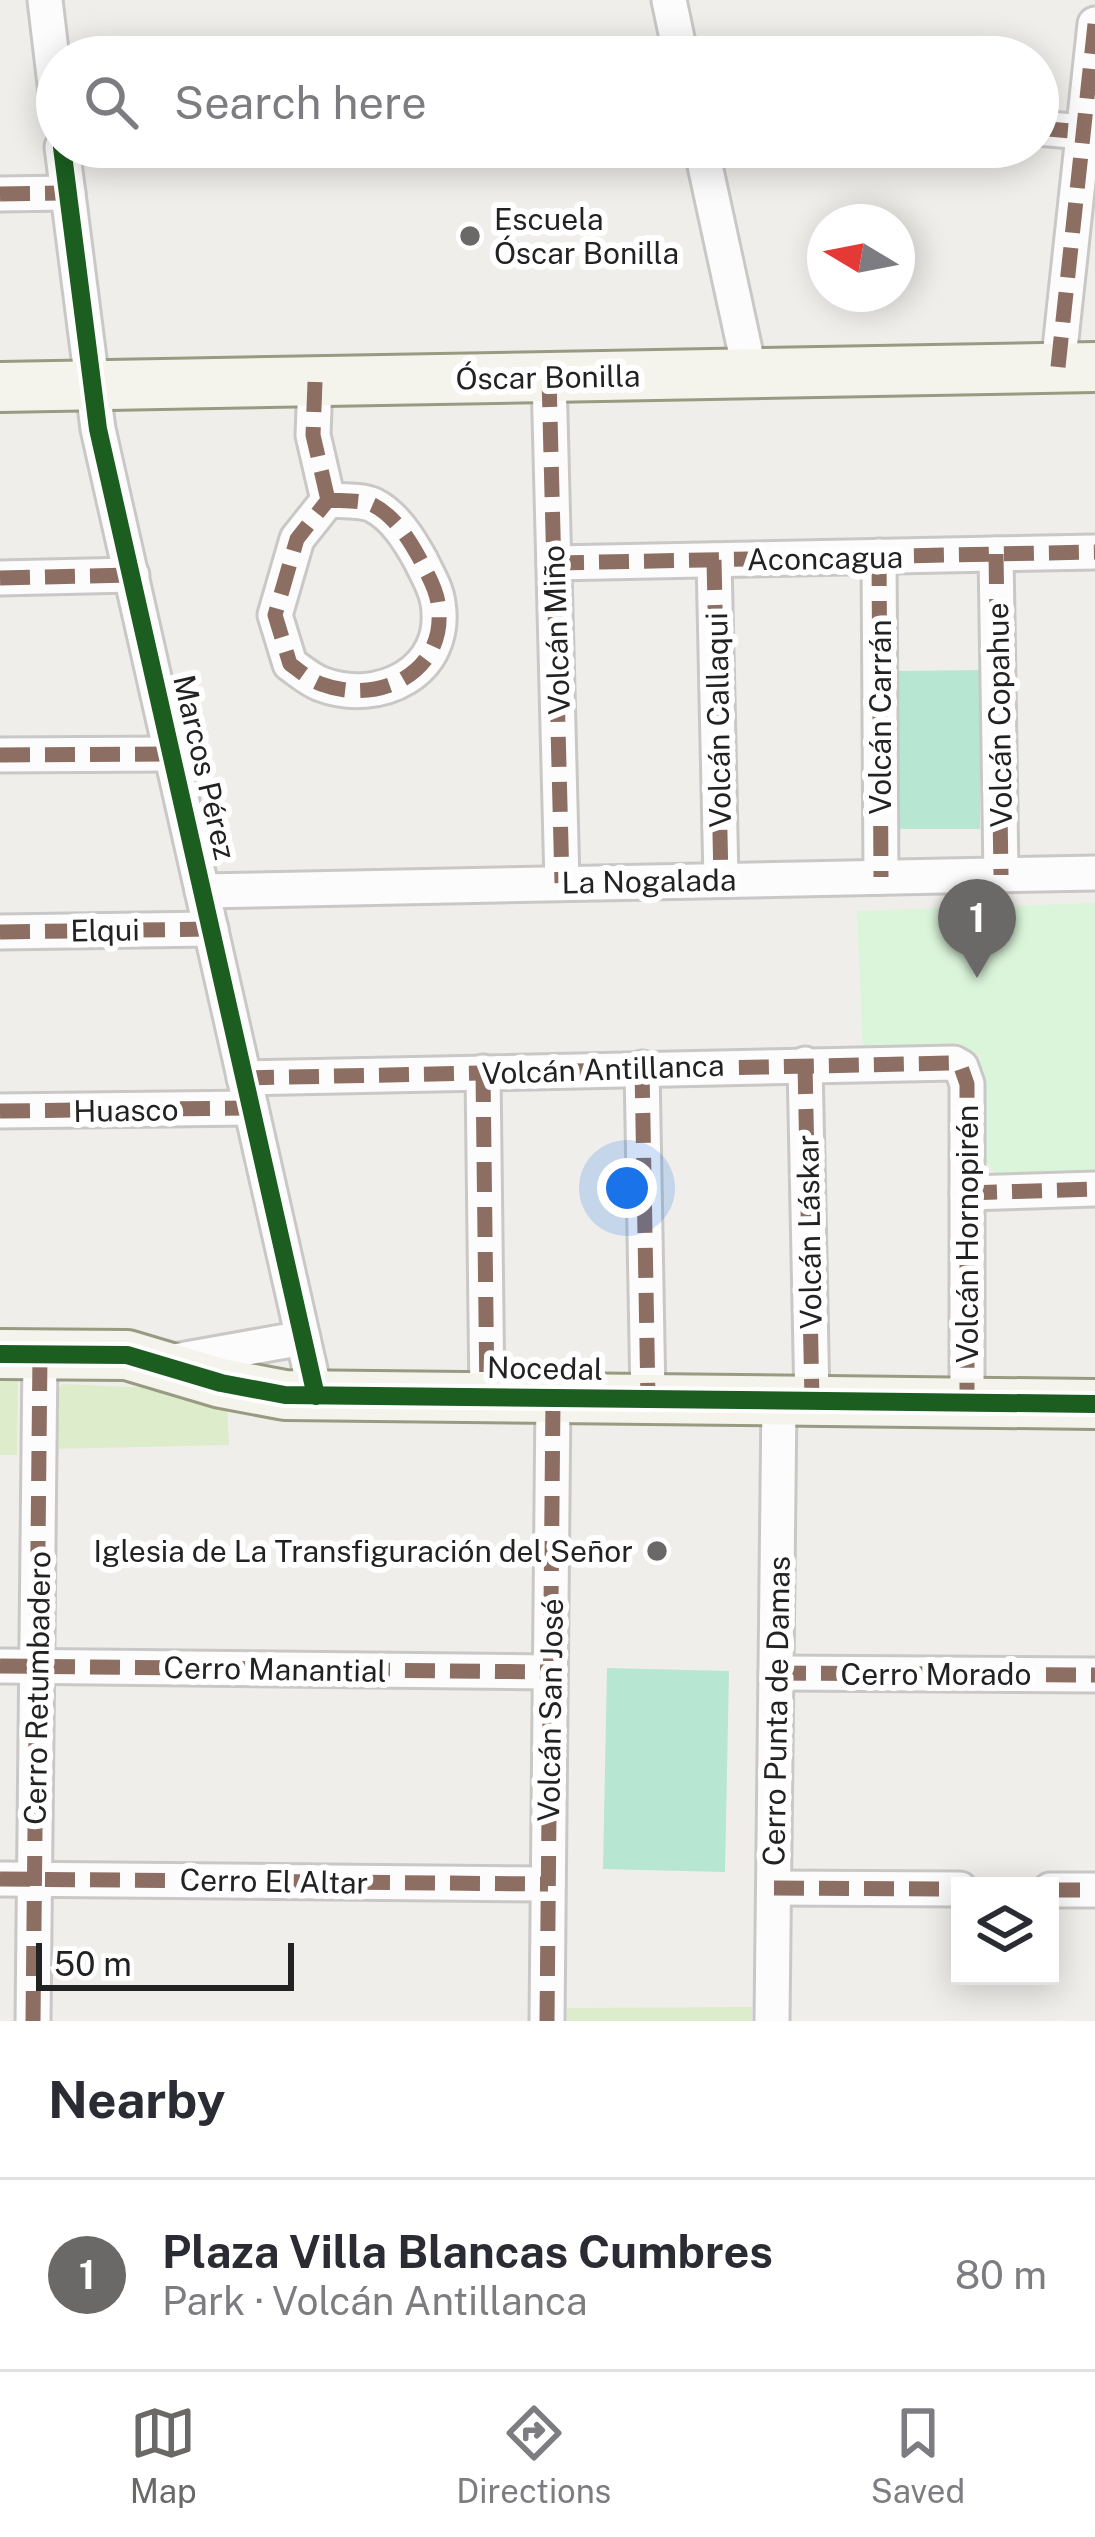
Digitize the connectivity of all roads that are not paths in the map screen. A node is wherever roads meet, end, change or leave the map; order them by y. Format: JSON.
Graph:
{"nodes":[{"id":1,"x":45,"y":0,"type":"edge"},
{"id":2,"x":669,"y":0,"type":"edge"},
{"id":3,"x":49,"y":36,"type":"edge"},
{"id":4,"x":677,"y":36,"type":"edge"},
{"id":5,"x":1094,"y":39,"type":"edge"},
{"id":6,"x":1059,"y":130,"type":"edge"},
{"id":7,"x":1083,"y":132,"type":"junction"},
{"id":8,"x":65,"y":168,"type":"edge"},
{"id":9,"x":706,"y":168,"type":"edge"},
{"id":10,"x":68,"y":193,"type":"junction"},
{"id":11,"x":0,"y":194,"type":"edge"},
{"id":12,"x":1077,"y":367,"type":"edge"},
{"id":13,"x":750,"y":373,"type":"junction"},
{"id":14,"x":549,"y":377,"type":"junction"},
{"id":15,"x":315,"y":382,"type":"junction"},
{"id":16,"x":91,"y":386,"type":"junction"},
{"id":17,"x":0,"y":387,"type":"edge"},
{"id":18,"x":328,"y":500,"type":"junction"},
{"id":19,"x":1095,"y":552,"type":"edge"},
{"id":20,"x":996,"y":554,"type":"junction"},
{"id":21,"x":879,"y":556,"type":"junction"},
{"id":22,"x":714,"y":560,"type":"junction"},
{"id":23,"x":554,"y":563,"type":"junction"},
{"id":24,"x":131,"y":575,"type":"junction"},
{"id":25,"x":0,"y":578,"type":"edge"},
{"id":26,"x":172,"y":754,"type":"junction"},
{"id":27,"x":0,"y":755,"type":"edge"},
{"id":28,"x":1095,"y":873,"type":"edge"},
{"id":29,"x":1001,"y":875,"type":"junction"},
{"id":30,"x":881,"y":877,"type":"junction"},
{"id":31,"x":721,"y":880,"type":"junction"},
{"id":32,"x":562,"y":883,"type":"junction"},
{"id":33,"x":202,"y":891,"type":"junction"},
{"id":34,"x":211,"y":929,"type":"junction"},
{"id":35,"x":0,"y":932,"type":"edge"},
{"id":36,"x":806,"y":1064,"type":"junction"},
{"id":37,"x":961,"y":1067,"type":"joint"},
{"id":38,"x":642,"y":1068,"type":"junction"},
{"id":39,"x":483,"y":1072,"type":"junction"},
{"id":40,"x":248,"y":1093,"type":"junction"},
{"id":41,"x":0,"y":1111,"type":"edge"},
{"id":42,"x":1095,"y":1189,"type":"edge"},
{"id":43,"x":967,"y":1193,"type":"junction"},
{"id":44,"x":303,"y":1338,"type":"junction"},
{"id":45,"x":20,"y":1354,"type":"edge"},
{"id":46,"x":163,"y":1363,"type":"junction"},
{"id":47,"x":316,"y":1396,"type":"junction"},
{"id":48,"x":488,"y":1397,"type":"junction"},
{"id":49,"x":553,"y":1398,"type":"junction"},
{"id":50,"x":648,"y":1400,"type":"junction"},
{"id":51,"x":795,"y":1401,"type":"junction"},
{"id":52,"x":967,"y":1403,"type":"junction"},
{"id":53,"x":1095,"y":1404,"type":"edge"},
{"id":54,"x":0,"y":1666,"type":"edge"},
{"id":55,"x":37,"y":1666,"type":"junction"},
{"id":56,"x":550,"y":1672,"type":"junction"},
{"id":57,"x":776,"y":1672,"type":"junction"},
{"id":58,"x":1095,"y":1675,"type":"edge"},
{"id":59,"x":0,"y":1879,"type":"edge"},
{"id":60,"x":34,"y":1879,"type":"junction"},
{"id":61,"x":548,"y":1884,"type":"junction"},
{"id":62,"x":774,"y":1888,"type":"junction"},
{"id":63,"x":951,"y":1889,"type":"edge"},
{"id":64,"x":1059,"y":1890,"type":"edge"},
{"id":65,"x":1095,"y":1890,"type":"edge"},
{"id":66,"x":33,"y":2021,"type":"edge"},
{"id":67,"x":547,"y":2021,"type":"edge"},
{"id":68,"x":772,"y":2021,"type":"edge"}],
"edges":[{"from":1,"to":3,"type":"street"},
{"from":2,"to":4,"type":"street"},
{"from":5,"to":7,"type":"street"},
{"from":6,"to":7,"type":"street"},
{"from":7,"to":12,"type":"street"},
{"from":8,"to":10,"type":"street","name":"Marcos Pérez"},
{"from":9,"to":13,"type":"street"},
{"from":10,"to":11,"type":"street"},
{"from":10,"to":16,"type":"street","name":"Marcos Pérez"},
{"from":12,"to":13,"type":"street","name":"Óscar Bonilla"},
{"from":13,"to":14,"type":"street","name":"Óscar Bonilla"},
{"from":14,"to":15,"type":"street","name":"Óscar Bonilla"},
{"from":14,"to":23,"type":"street","name":"Volcán Miño"},
{"from":15,"to":16,"type":"street","name":"Óscar Bonilla"},
{"from":15,"to":18,"type":"street"},
{"from":16,"to":17,"type":"street","name":"Óscar Bonilla"},
{"from":16,"to":24,"type":"street","name":"Marcos Pérez"},
{"from":18,"to":18,"type":"street"},
{"from":19,"to":20,"type":"street","name":"Aconcagua"},
{"from":20,"to":21,"type":"street","name":"Aconcagua"},
{"from":20,"to":29,"type":"street","name":"Volcán Copahue"},
{"from":21,"to":22,"type":"street","name":"Aconcagua"},
{"from":21,"to":30,"type":"street","name":"Volcán Carrán"},
{"from":22,"to":23,"type":"street","name":"Aconcagua"},
{"from":22,"to":31,"type":"street","name":"Volcán Callaqui"},
{"from":23,"to":32,"type":"street","name":"Volcán Miño"},
{"from":24,"to":25,"type":"street"},
{"from":24,"to":26,"type":"street","name":"Marcos Pérez"},
{"from":26,"to":27,"type":"street"},
{"from":26,"to":33,"type":"street","name":"Marcos Pérez"},
{"from":28,"to":29,"type":"street","name":"La Nogalada"},
{"from":29,"to":30,"type":"street","name":"La Nogalada"},
{"from":30,"to":31,"type":"street","name":"La Nogalada"},
{"from":31,"to":32,"type":"street","name":"La Nogalada"},
{"from":32,"to":33,"type":"street","name":"La Nogalada"},
{"from":33,"to":34,"type":"street","name":"Marcos Pérez"},
{"from":34,"to":35,"type":"street","name":"Elqui"},
{"from":34,"to":40,"type":"street","name":"Marcos Pérez"},
{"from":36,"to":37,"type":"street","name":"Volcán Antillanca"},
{"from":36,"to":38,"type":"street","name":"Volcán Antillanca"},
{"from":36,"to":51,"type":"street","name":"Volcán Láskar"},
{"from":37,"to":43,"type":"street","name":"Volcán Hornopirén"},
{"from":38,"to":39,"type":"street","name":"Volcán Antillanca"},
{"from":38,"to":50,"type":"street"},
{"from":39,"to":40,"type":"street","name":"Volcán Antillanca"},
{"from":39,"to":48,"type":"street"},
{"from":40,"to":41,"type":"street","name":"Huasco"},
{"from":40,"to":44,"type":"street","name":"Marcos Pérez"},
{"from":42,"to":43,"type":"street"},
{"from":43,"to":52,"type":"street","name":"Volcán Hornopirén"},
{"from":44,"to":46,"type":"street","name":"Nocedal"},
{"from":44,"to":47,"type":"street","name":"Marcos Pérez"},
{"from":45,"to":46,"type":"street","name":"Nocedal"},
{"from":45,"to":55,"type":"street","name":"Cerro Retumbadero"},
{"from":46,"to":47,"type":"street","name":"Nocedal"},
{"from":47,"to":48,"type":"street","name":"Nocedal"},
{"from":48,"to":49,"type":"street","name":"Nocedal"},
{"from":49,"to":50,"type":"street","name":"Nocedal"},
{"from":49,"to":56,"type":"street","name":"Volcán San José"},
{"from":50,"to":51,"type":"street","name":"Nocedal"},
{"from":51,"to":52,"type":"street","name":"Nocedal"},
{"from":51,"to":57,"type":"street","name":"Cerro Punta de Damas"},
{"from":52,"to":53,"type":"street","name":"Nocedal"},
{"from":54,"to":55,"type":"street","name":"Cerro Manantial"},
{"from":55,"to":56,"type":"street","name":"Cerro Manantial"},
{"from":55,"to":60,"type":"street","name":"Cerro Retumbadero"},
{"from":56,"to":61,"type":"street","name":"Volcán San José"},
{"from":57,"to":58,"type":"street","name":"Cerro Morado"},
{"from":57,"to":62,"type":"street","name":"Cerro Punta de Damas"},
{"from":59,"to":60,"type":"street","name":"Cerro El Altar"},
{"from":60,"to":61,"type":"street","name":"Cerro El Altar"},
{"from":60,"to":66,"type":"street","name":"Cerro Retumbadero"},
{"from":61,"to":67,"type":"street","name":"Volcán San José"},
{"from":62,"to":63,"type":"street"},
{"from":62,"to":68,"type":"street","name":"Cerro Punta de Damas"},
{"from":64,"to":65,"type":"street"}]}
